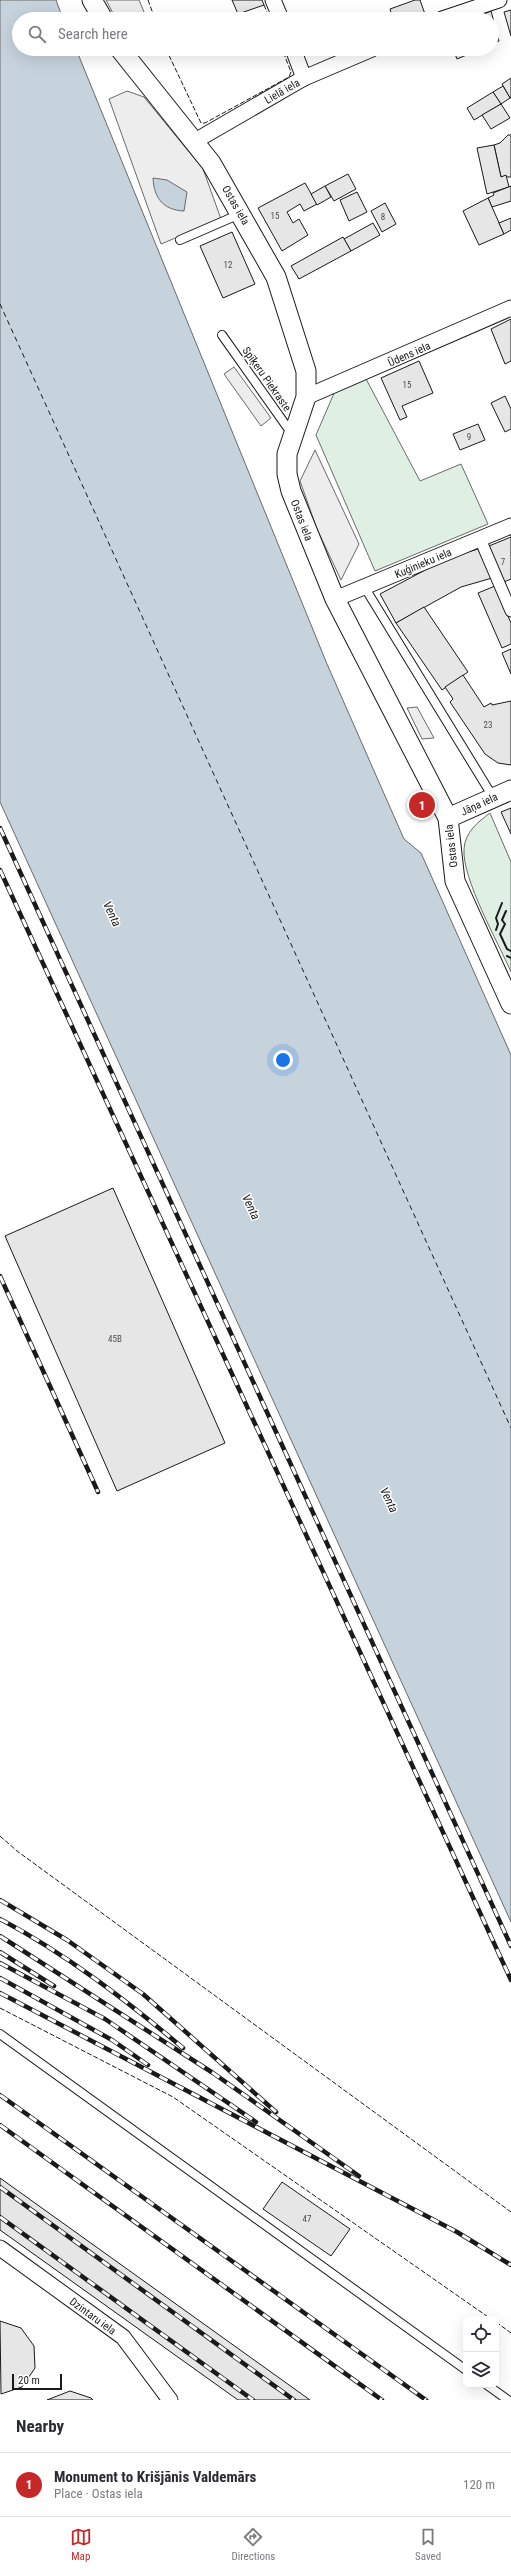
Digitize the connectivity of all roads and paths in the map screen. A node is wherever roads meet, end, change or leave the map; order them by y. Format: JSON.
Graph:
{"nodes":[{"id":1,"x":92,"y":0,"type":"edge"},
{"id":2,"x":273,"y":0,"type":"edge"},
{"id":3,"x":499,"y":0,"type":"edge"},
{"id":4,"x":99,"y":12,"type":"edge"},
{"id":5,"x":278,"y":12,"type":"edge"},
{"id":6,"x":463,"y":12,"type":"edge"},
{"id":7,"x":126,"y":56,"type":"edge"},
{"id":8,"x":296,"y":56,"type":"edge"},
{"id":9,"x":356,"y":56,"type":"edge"},
{"id":10,"x":304,"y":78,"type":"junction"},
{"id":11,"x":195,"y":140,"type":"junction"},
{"id":12,"x":242,"y":213,"type":"junction"},
{"id":13,"x":180,"y":240,"type":"dead end"},
{"id":14,"x":511,"y":308,"type":"edge"},
{"id":15,"x":222,"y":335,"type":"dead end"},
{"id":16,"x":306,"y":398,"type":"junction"},
{"id":17,"x":294,"y":436,"type":"junction"},
{"id":18,"x":511,"y":526,"type":"edge"},
{"id":19,"x":480,"y":539,"type":"junction"},
{"id":20,"x":365,"y":588,"type":"junction"},
{"id":21,"x":335,"y":598,"type":"junction"},
{"id":22,"x":511,"y":611,"type":"edge"},
{"id":23,"x":511,"y":790,"type":"edge"},
{"id":24,"x":493,"y":797,"type":"junction"},
{"id":25,"x":448,"y":818,"type":"junction"},
{"id":26,"x":511,"y":1004,"type":"edge"},
{"id":27,"x":0,"y":2034,"type":"edge"},
{"id":28,"x":0,"y":2248,"type":"edge"},
{"id":29,"x":463,"y":2368,"type":"edge"},
{"id":30,"x":491,"y":2388,"type":"edge"},
{"id":31,"x":170,"y":2400,"type":"edge"},
{"id":32,"x":508,"y":2400,"type":"edge"}],
"edges":[{"from":1,"to":4,"type":"street"},
{"from":2,"to":5,"type":"street"},
{"from":3,"to":6,"type":"street"},
{"from":7,"to":11,"type":"street","name":"Ostas iela"},
{"from":8,"to":10,"type":"street"},
{"from":9,"to":10,"type":"street","name":"Lielā iela"},
{"from":10,"to":11,"type":"street","name":"Lielā iela"},
{"from":11,"to":12,"type":"street","name":"Ostas iela"},
{"from":12,"to":13,"type":"lane"},
{"from":12,"to":16,"type":"street","name":"Ostas iela"},
{"from":14,"to":16,"type":"street","name":"Ūdens iela"},
{"from":15,"to":17,"type":"lane","name":"Spīķeru Piekraste"},
{"from":16,"to":17,"type":"street","name":"Ostas iela"},
{"from":17,"to":21,"type":"street","name":"Ostas iela"},
{"from":18,"to":19,"type":"street","name":"Kuģinieku iela"},
{"from":19,"to":20,"type":"street","name":"Kuģinieku iela"},
{"from":19,"to":22,"type":"street"},
{"from":20,"to":21,"type":"street","name":"Kuģinieku iela"},
{"from":20,"to":24,"type":"lane"},
{"from":21,"to":25,"type":"street","name":"Ostas iela"},
{"from":23,"to":24,"type":"street","name":"Jāņa iela"},
{"from":24,"to":25,"type":"street","name":"Jāņa iela"},
{"from":25,"to":26,"type":"street","name":"Ostas iela"},
{"from":27,"to":29,"type":"lane"},
{"from":28,"to":31,"type":"street","name":"Dzintaru iela"},
{"from":30,"to":32,"type":"lane"}]}
